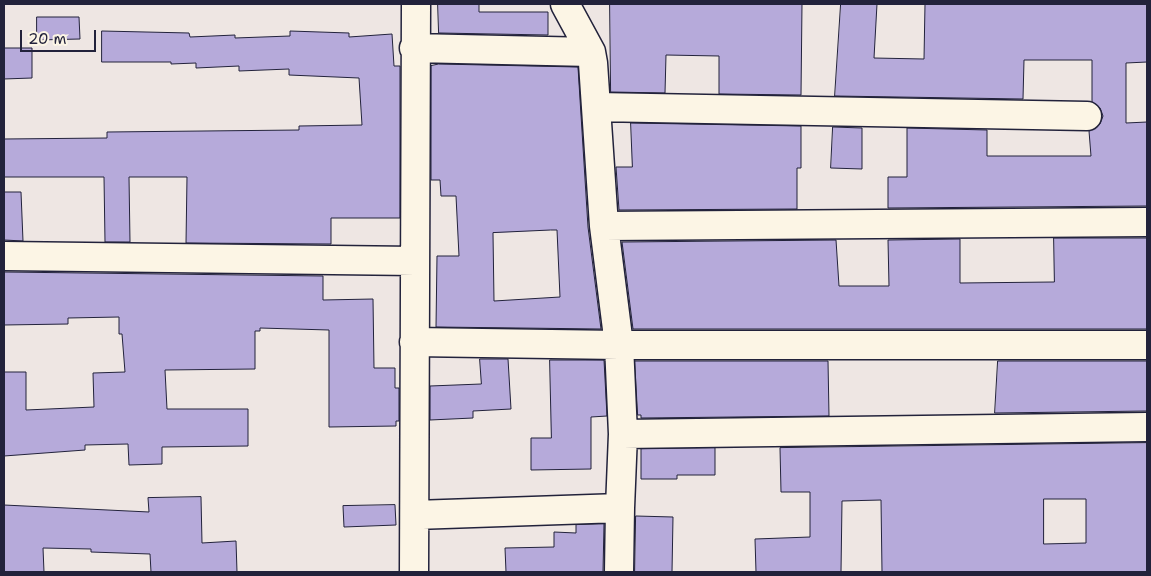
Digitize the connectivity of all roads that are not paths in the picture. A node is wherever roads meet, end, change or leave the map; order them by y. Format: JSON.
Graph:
{"nodes":[{"id":1,"x":416,"y":4,"type":"edge"},
{"id":2,"x":565,"y":4,"type":"edge"},
{"id":3,"x":414,"y":48,"type":"junction"},
{"id":4,"x":591,"y":52,"type":"junction"},
{"id":5,"x":596,"y":107,"type":"junction"},
{"id":6,"x":1087,"y":116,"type":"dead end"},
{"id":7,"x":1147,"y":222,"type":"edge"},
{"id":8,"x":604,"y":226,"type":"junction"},
{"id":9,"x":4,"y":256,"type":"edge"},
{"id":10,"x":415,"y":261,"type":"junction"},
{"id":11,"x":414,"y":342,"type":"junction"},
{"id":12,"x":619,"y":345,"type":"junction"},
{"id":13,"x":1147,"y":345,"type":"edge"},
{"id":14,"x":1147,"y":426,"type":"edge"},
{"id":15,"x":623,"y":434,"type":"junction"},
{"id":16,"x":620,"y":508,"type":"junction"},
{"id":17,"x":415,"y":515,"type":"junction"},
{"id":18,"x":414,"y":572,"type":"edge"},
{"id":19,"x":619,"y":572,"type":"edge"}],
"edges":[{"from":1,"to":3,"type":"street"},
{"from":2,"to":4,"type":"street"},
{"from":3,"to":4,"type":"street"},
{"from":3,"to":10,"type":"street"},
{"from":4,"to":5,"type":"street"},
{"from":5,"to":6,"type":"street"},
{"from":5,"to":8,"type":"street"},
{"from":7,"to":8,"type":"street"},
{"from":8,"to":12,"type":"street"},
{"from":9,"to":10,"type":"street"},
{"from":10,"to":11,"type":"street"},
{"from":11,"to":12,"type":"street"},
{"from":11,"to":17,"type":"street"},
{"from":12,"to":13,"type":"street"},
{"from":12,"to":15,"type":"street"},
{"from":14,"to":15,"type":"street"},
{"from":15,"to":16,"type":"street"},
{"from":16,"to":17,"type":"street"},
{"from":16,"to":19,"type":"street"},
{"from":17,"to":18,"type":"street"}]}
